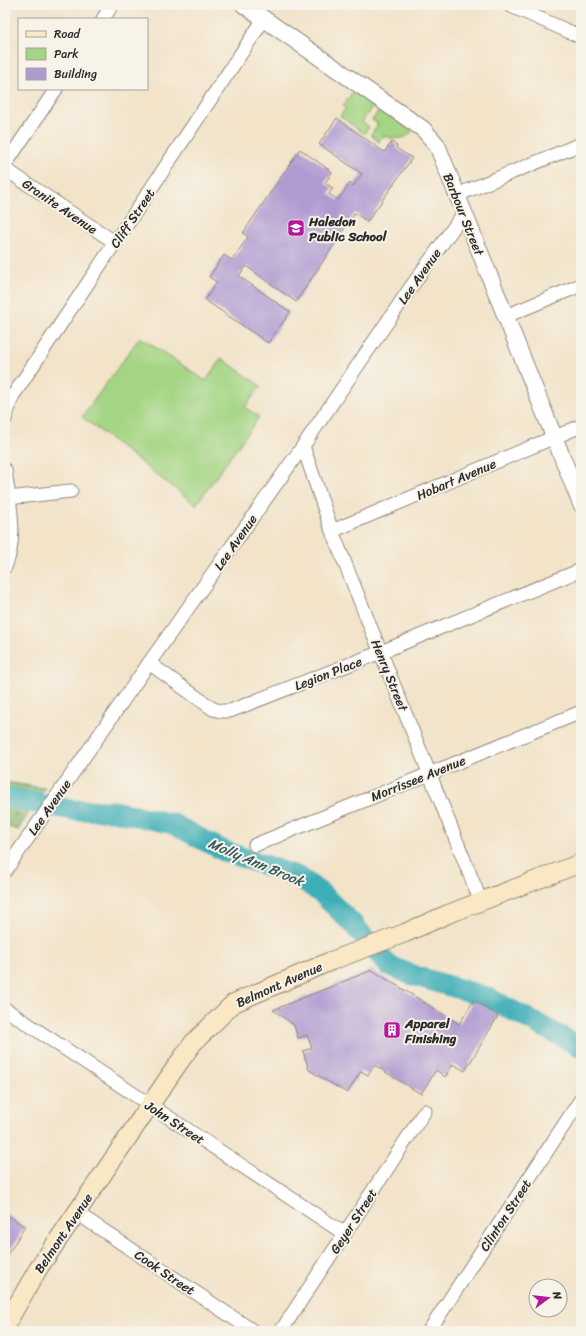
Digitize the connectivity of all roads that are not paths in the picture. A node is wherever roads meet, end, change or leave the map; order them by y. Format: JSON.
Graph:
{"nodes":[{"id":1,"x":112,"y":5,"type":"edge"},
{"id":2,"x":244,"y":5,"type":"edge"},
{"id":3,"x":509,"y":5,"type":"edge"},
{"id":4,"x":104,"y":18,"type":"edge"},
{"id":5,"x":264,"y":19,"type":"junction"},
{"id":6,"x":581,"y":37,"type":"edge"},
{"id":7,"x":55,"y":90,"type":"edge"},
{"id":8,"x":581,"y":144,"type":"edge"},
{"id":9,"x":5,"y":165,"type":"edge"},
{"id":10,"x":5,"y":169,"type":"edge"},
{"id":11,"x":457,"y":195,"type":"junction"},
{"id":12,"x":464,"y":213,"type":"junction"},
{"id":13,"x":116,"y":243,"type":"junction"},
{"id":14,"x":581,"y":285,"type":"edge"},
{"id":15,"x":506,"y":316,"type":"junction"},
{"id":16,"x":5,"y":419,"type":"edge"},
{"id":17,"x":581,"y":426,"type":"edge"},
{"id":18,"x":555,"y":438,"type":"junction"},
{"id":19,"x":303,"y":446,"type":"junction"},
{"id":20,"x":5,"y":470,"type":"edge"},
{"id":21,"x":70,"y":491,"type":"dead end"},
{"id":22,"x":8,"y":498,"type":"junction"},
{"id":23,"x":581,"y":504,"type":"edge"},
{"id":24,"x":332,"y":531,"type":"junction"},
{"id":25,"x":5,"y":567,"type":"edge"},
{"id":26,"x":581,"y":570,"type":"edge"},
{"id":27,"x":381,"y":652,"type":"junction"},
{"id":28,"x":149,"y":663,"type":"junction"},
{"id":29,"x":581,"y":712,"type":"edge"},
{"id":30,"x":429,"y":774,"type":"junction"},
{"id":31,"x":255,"y":845,"type":"dead end"},
{"id":32,"x":581,"y":863,"type":"edge"},
{"id":33,"x":5,"y":870,"type":"edge"},
{"id":34,"x":481,"y":902,"type":"junction"},
{"id":35,"x":5,"y":1009,"type":"edge"},
{"id":36,"x":581,"y":1099,"type":"edge"},
{"id":37,"x":150,"y":1105,"type":"junction"},
{"id":38,"x":425,"y":1111,"type":"dead end"},
{"id":39,"x":76,"y":1213,"type":"junction"},
{"id":40,"x":345,"y":1234,"type":"junction"},
{"id":41,"x":5,"y":1326,"type":"edge"},
{"id":42,"x":253,"y":1331,"type":"edge"},
{"id":43,"x":282,"y":1331,"type":"edge"},
{"id":44,"x":429,"y":1331,"type":"edge"}],
"edges":[{"from":1,"to":4,"type":"street"},
{"from":2,"to":5,"type":"street","name":"Barbour Street"},
{"from":3,"to":6,"type":"street"},
{"from":5,"to":11,"type":"street","name":"Barbour Street"},
{"from":5,"to":13,"type":"street","name":"Cliff Street"},
{"from":7,"to":9,"type":"street"},
{"from":8,"to":11,"type":"street"},
{"from":10,"to":13,"type":"street","name":"Granite Avenue"},
{"from":11,"to":12,"type":"street","name":"Barbour Street"},
{"from":12,"to":15,"type":"street","name":"Barbour Street"},
{"from":12,"to":19,"type":"street","name":"Lee Avenue"},
{"from":13,"to":16,"type":"street","name":"Cliff Street"},
{"from":14,"to":15,"type":"street"},
{"from":15,"to":18,"type":"street","name":"Barbour Street"},
{"from":17,"to":18,"type":"street","name":"Hobart Avenue"},
{"from":18,"to":23,"type":"street","name":"Barbour Street"},
{"from":18,"to":24,"type":"street","name":"Hobart Avenue"},
{"from":19,"to":24,"type":"street","name":"Henry Street"},
{"from":19,"to":28,"type":"street","name":"Lee Avenue"},
{"from":20,"to":22,"type":"street"},
{"from":21,"to":22,"type":"street"},
{"from":22,"to":25,"type":"street"},
{"from":24,"to":27,"type":"street","name":"Henry Street"},
{"from":26,"to":27,"type":"street","name":"Legion Place"},
{"from":27,"to":28,"type":"street","name":"Legion Place"},
{"from":27,"to":30,"type":"street","name":"Henry Street"},
{"from":28,"to":33,"type":"street","name":"Lee Avenue"},
{"from":29,"to":30,"type":"street","name":"Morrissee Avenue"},
{"from":30,"to":31,"type":"street","name":"Morrissee Avenue"},
{"from":30,"to":34,"type":"street","name":"Henry Street"},
{"from":32,"to":34,"type":"main road","name":"Belmont Avenue"},
{"from":34,"to":37,"type":"main road","name":"Belmont Avenue"},
{"from":35,"to":37,"type":"street","name":"John Street"},
{"from":36,"to":44,"type":"street","name":"Clinton Street"},
{"from":37,"to":39,"type":"main road","name":"Belmont Avenue"},
{"from":37,"to":40,"type":"street","name":"John Street"},
{"from":38,"to":40,"type":"street","name":"Geyer Street"},
{"from":39,"to":41,"type":"main road","name":"Belmont Avenue"},
{"from":39,"to":42,"type":"street","name":"Cook Street"},
{"from":40,"to":43,"type":"street","name":"Geyer Street"}]}
